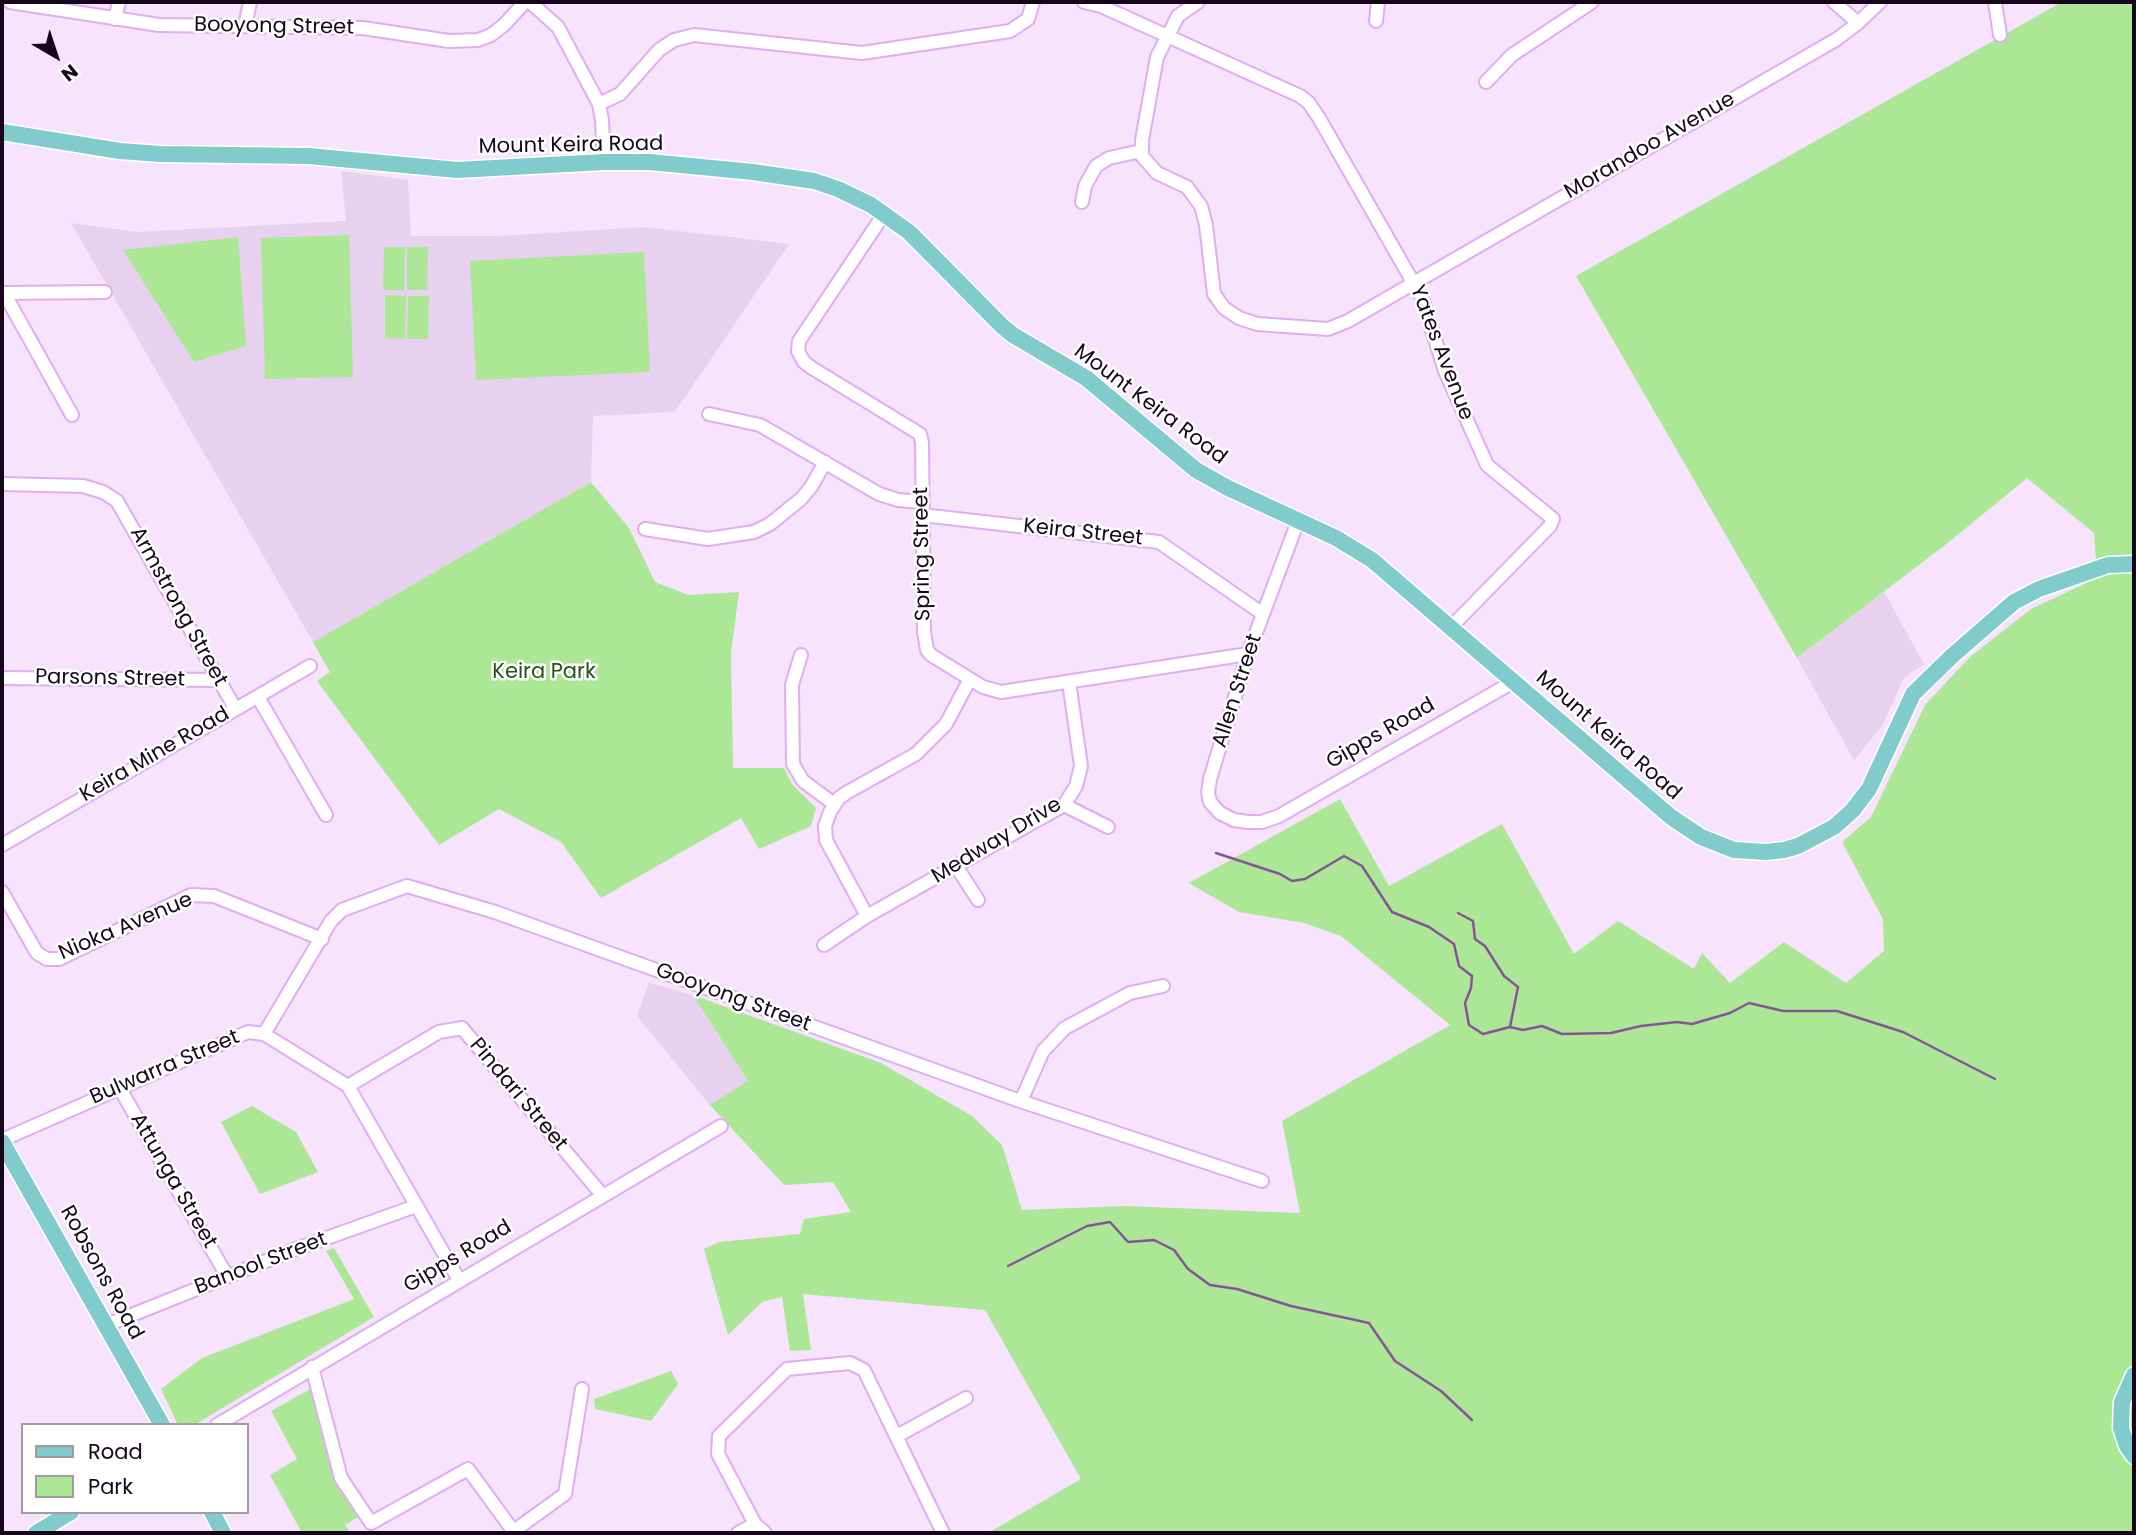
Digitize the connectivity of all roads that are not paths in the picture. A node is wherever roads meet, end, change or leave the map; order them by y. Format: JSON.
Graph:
{"nodes":[{"id":1,"x":9,"y":2,"type":"edge"},
{"id":2,"x":120,"y":2,"type":"edge"},
{"id":3,"x":250,"y":2,"type":"edge"},
{"id":4,"x":527,"y":2,"type":"edge"},
{"id":5,"x":1033,"y":2,"type":"edge"},
{"id":6,"x":1084,"y":2,"type":"edge"},
{"id":7,"x":1198,"y":2,"type":"edge"},
{"id":8,"x":1378,"y":2,"type":"edge"},
{"id":9,"x":1592,"y":2,"type":"edge"},
{"id":10,"x":1833,"y":2,"type":"edge"},
{"id":11,"x":1880,"y":2,"type":"edge"},
{"id":12,"x":1995,"y":2,"type":"edge"},
{"id":13,"x":115,"y":19,"type":"junction"},
{"id":14,"x":1377,"y":21,"type":"dead end"},
{"id":15,"x":1858,"y":23,"type":"junction"},
{"id":16,"x":245,"y":26,"type":"junction"},
{"id":17,"x":2000,"y":35,"type":"dead end"},
{"id":18,"x":1166,"y":36,"type":"junction"},
{"id":19,"x":1486,"y":82,"type":"dead end"},
{"id":20,"x":599,"y":104,"type":"junction"},
{"id":21,"x":2,"y":132,"type":"edge"},
{"id":22,"x":1141,"y":151,"type":"junction"},
{"id":23,"x":604,"y":162,"type":"junction"},
{"id":24,"x":1082,"y":202,"type":"dead end"},
{"id":25,"x":884,"y":214,"type":"junction"},
{"id":26,"x":1414,"y":282,"type":"junction"},
{"id":27,"x":105,"y":292,"type":"dead end"},
{"id":28,"x":3,"y":293,"type":"edge"},
{"id":29,"x":709,"y":414,"type":"dead end"},
{"id":30,"x":72,"y":415,"type":"dead end"},
{"id":31,"x":825,"y":462,"type":"junction"},
{"id":32,"x":2,"y":484,"type":"edge"},
{"id":33,"x":922,"y":508,"type":"junction"},
{"id":34,"x":1298,"y":521,"type":"junction"},
{"id":35,"x":645,"y":529,"type":"dead end"},
{"id":36,"x":2134,"y":564,"type":"edge"},
{"id":37,"x":1263,"y":614,"type":"junction"},
{"id":38,"x":1451,"y":627,"type":"junction"},
{"id":39,"x":801,"y":654,"type":"dead end"},
{"id":40,"x":1248,"y":654,"type":"junction"},
{"id":41,"x":310,"y":666,"type":"dead end"},
{"id":42,"x":2,"y":678,"type":"edge"},
{"id":43,"x":970,"y":679,"type":"junction"},
{"id":44,"x":218,"y":680,"type":"junction"},
{"id":45,"x":1069,"y":682,"type":"junction"},
{"id":46,"x":1513,"y":682,"type":"junction"},
{"id":47,"x":258,"y":697,"type":"junction"},
{"id":48,"x":235,"y":708,"type":"junction"},
{"id":49,"x":834,"y":804,"type":"junction"},
{"id":50,"x":1065,"y":805,"type":"junction"},
{"id":51,"x":326,"y":816,"type":"dead end"},
{"id":52,"x":1269,"y":821,"type":"joint"},
{"id":53,"x":1108,"y":827,"type":"dead end"},
{"id":54,"x":2,"y":845,"type":"edge"},
{"id":55,"x":956,"y":866,"type":"junction"},
{"id":56,"x":2,"y":892,"type":"edge"},
{"id":57,"x":978,"y":900,"type":"dead end"},
{"id":58,"x":867,"y":916,"type":"junction"},
{"id":59,"x":322,"y":939,"type":"junction"},
{"id":60,"x":824,"y":944,"type":"dead end"},
{"id":61,"x":1163,"y":986,"type":"dead end"},
{"id":62,"x":264,"y":1034,"type":"junction"},
{"id":63,"x":348,"y":1086,"type":"junction"},
{"id":64,"x":119,"y":1087,"type":"junction"},
{"id":65,"x":1021,"y":1101,"type":"junction"},
{"id":66,"x":721,"y":1126,"type":"dead end"},
{"id":67,"x":2,"y":1141,"type":"edge"},
{"id":68,"x":1262,"y":1181,"type":"dead end"},
{"id":69,"x":603,"y":1196,"type":"junction"},
{"id":70,"x":416,"y":1206,"type":"junction"},
{"id":71,"x":227,"y":1276,"type":"junction"},
{"id":72,"x":459,"y":1280,"type":"junction"},
{"id":73,"x":107,"y":1325,"type":"junction"},
{"id":74,"x":312,"y":1367,"type":"junction"},
{"id":75,"x":2134,"y":1375,"type":"edge"},
{"id":76,"x":582,"y":1389,"type":"dead end"},
{"id":77,"x":966,"y":1398,"type":"dead end"},
{"id":78,"x":161,"y":1423,"type":"edge"},
{"id":79,"x":220,"y":1423,"type":"edge"},
{"id":80,"x":897,"y":1436,"type":"junction"},
{"id":81,"x":2134,"y":1456,"type":"edge"},
{"id":82,"x":68,"y":1514,"type":"edge"},
{"id":83,"x":213,"y":1514,"type":"edge"},
{"id":84,"x":755,"y":1524,"type":"junction"},
{"id":85,"x":513,"y":1532,"type":"edge"},
{"id":86,"x":36,"y":1533,"type":"edge"},
{"id":87,"x":223,"y":1533,"type":"edge"},
{"id":88,"x":738,"y":1533,"type":"edge"},
{"id":89,"x":765,"y":1533,"type":"edge"},
{"id":90,"x":943,"y":1533,"type":"edge"}],
"edges":[{"from":1,"to":13,"type":"street","name":"Booyong Street"},
{"from":2,"to":13,"type":"street"},
{"from":3,"to":16,"type":"street"},
{"from":4,"to":16,"type":"street","name":"Booyong Street"},
{"from":4,"to":20,"type":"street"},
{"from":5,"to":20,"type":"street"},
{"from":6,"to":18,"type":"street","name":"Yates Avenue"},
{"from":7,"to":18,"type":"street"},
{"from":8,"to":14,"type":"street"},
{"from":9,"to":19,"type":"street"},
{"from":10,"to":15,"type":"street"},
{"from":11,"to":15,"type":"street","name":"Morandoo Avenue"},
{"from":12,"to":17,"type":"street"},
{"from":13,"to":16,"type":"street","name":"Booyong Street"},
{"from":15,"to":26,"type":"street","name":"Morandoo Avenue"},
{"from":18,"to":22,"type":"street"},
{"from":18,"to":26,"type":"street","name":"Yates Avenue"},
{"from":20,"to":23,"type":"street"},
{"from":21,"to":23,"type":"main road","name":"Mount Keira Road"},
{"from":22,"to":24,"type":"street"},
{"from":22,"to":26,"type":"street","name":"Morandoo Avenue"},
{"from":23,"to":25,"type":"main road","name":"Mount Keira Road"},
{"from":25,"to":33,"type":"street","name":"Spring Street"},
{"from":25,"to":34,"type":"main road","name":"Mount Keira Road"},
{"from":26,"to":38,"type":"street","name":"Yates Avenue"},
{"from":27,"to":28,"type":"street"},
{"from":28,"to":30,"type":"street"},
{"from":29,"to":31,"type":"street","name":"Keira Street"},
{"from":31,"to":33,"type":"street","name":"Keira Street"},
{"from":31,"to":35,"type":"street"},
{"from":32,"to":44,"type":"street","name":"Armstrong Street"},
{"from":33,"to":37,"type":"street","name":"Keira Street"},
{"from":33,"to":43,"type":"street","name":"Spring Street"},
{"from":34,"to":37,"type":"street","name":"Allen Street"},
{"from":34,"to":38,"type":"main road","name":"Mount Keira Road"},
{"from":36,"to":46,"type":"main road","name":"Mount Keira Road"},
{"from":37,"to":40,"type":"street","name":"Allen Street"},
{"from":38,"to":46,"type":"main road","name":"Mount Keira Road"},
{"from":39,"to":49,"type":"street"},
{"from":40,"to":45,"type":"street","name":"Spring Street"},
{"from":40,"to":52,"type":"street","name":"Allen Street"},
{"from":41,"to":47,"type":"street","name":"Keira Mine Road"},
{"from":42,"to":44,"type":"street","name":"Parsons Street"},
{"from":43,"to":45,"type":"street","name":"Spring Street"},
{"from":43,"to":49,"type":"street"},
{"from":44,"to":48,"type":"street","name":"Armstrong Street"},
{"from":45,"to":50,"type":"street","name":"Medway Drive"},
{"from":46,"to":52,"type":"street","name":"Gipps Road"},
{"from":47,"to":48,"type":"street","name":"Keira Mine Road"},
{"from":47,"to":51,"type":"street"},
{"from":48,"to":54,"type":"street","name":"Keira Mine Road"},
{"from":49,"to":58,"type":"street"},
{"from":50,"to":53,"type":"street"},
{"from":50,"to":55,"type":"street","name":"Medway Drive"},
{"from":55,"to":57,"type":"street"},
{"from":55,"to":58,"type":"street","name":"Medway Drive"},
{"from":56,"to":59,"type":"street","name":"Nioka Avenue"},
{"from":58,"to":60,"type":"street","name":"Medway Drive"},
{"from":59,"to":62,"type":"street","name":"Gooyong Street"},
{"from":59,"to":65,"type":"street","name":"Gooyong Street"},
{"from":61,"to":65,"type":"street"},
{"from":62,"to":63,"type":"street","name":"Bulwarra Street"},
{"from":62,"to":64,"type":"street","name":"Bulwarra Street"},
{"from":63,"to":69,"type":"street","name":"Pindari Street"},
{"from":63,"to":70,"type":"street","name":"Bulwarra Street"},
{"from":64,"to":67,"type":"street","name":"Bulwarra Street"},
{"from":64,"to":71,"type":"street","name":"Attunga Street"},
{"from":65,"to":68,"type":"street","name":"Gooyong Street"},
{"from":66,"to":69,"type":"street","name":"Gipps Road"},
{"from":67,"to":73,"type":"main road","name":"Robsons Road"},
{"from":69,"to":72,"type":"street","name":"Gipps Road"},
{"from":70,"to":71,"type":"street","name":"Banool Street"},
{"from":70,"to":72,"type":"street","name":"Bulwarra Street"},
{"from":71,"to":73,"type":"street","name":"Banool Street"},
{"from":72,"to":74,"type":"street","name":"Gipps Road"},
{"from":73,"to":78,"type":"main road","name":"Robsons Road"},
{"from":74,"to":79,"type":"street","name":"Gipps Road"},
{"from":74,"to":85,"type":"street"},
{"from":75,"to":81,"type":"main road"},
{"from":76,"to":85,"type":"street"},
{"from":77,"to":80,"type":"street"},
{"from":80,"to":84,"type":"street"},
{"from":80,"to":90,"type":"street"},
{"from":82,"to":86,"type":"main road"},
{"from":83,"to":87,"type":"main road"},
{"from":84,"to":88,"type":"street"},
{"from":84,"to":89,"type":"street"}]}
